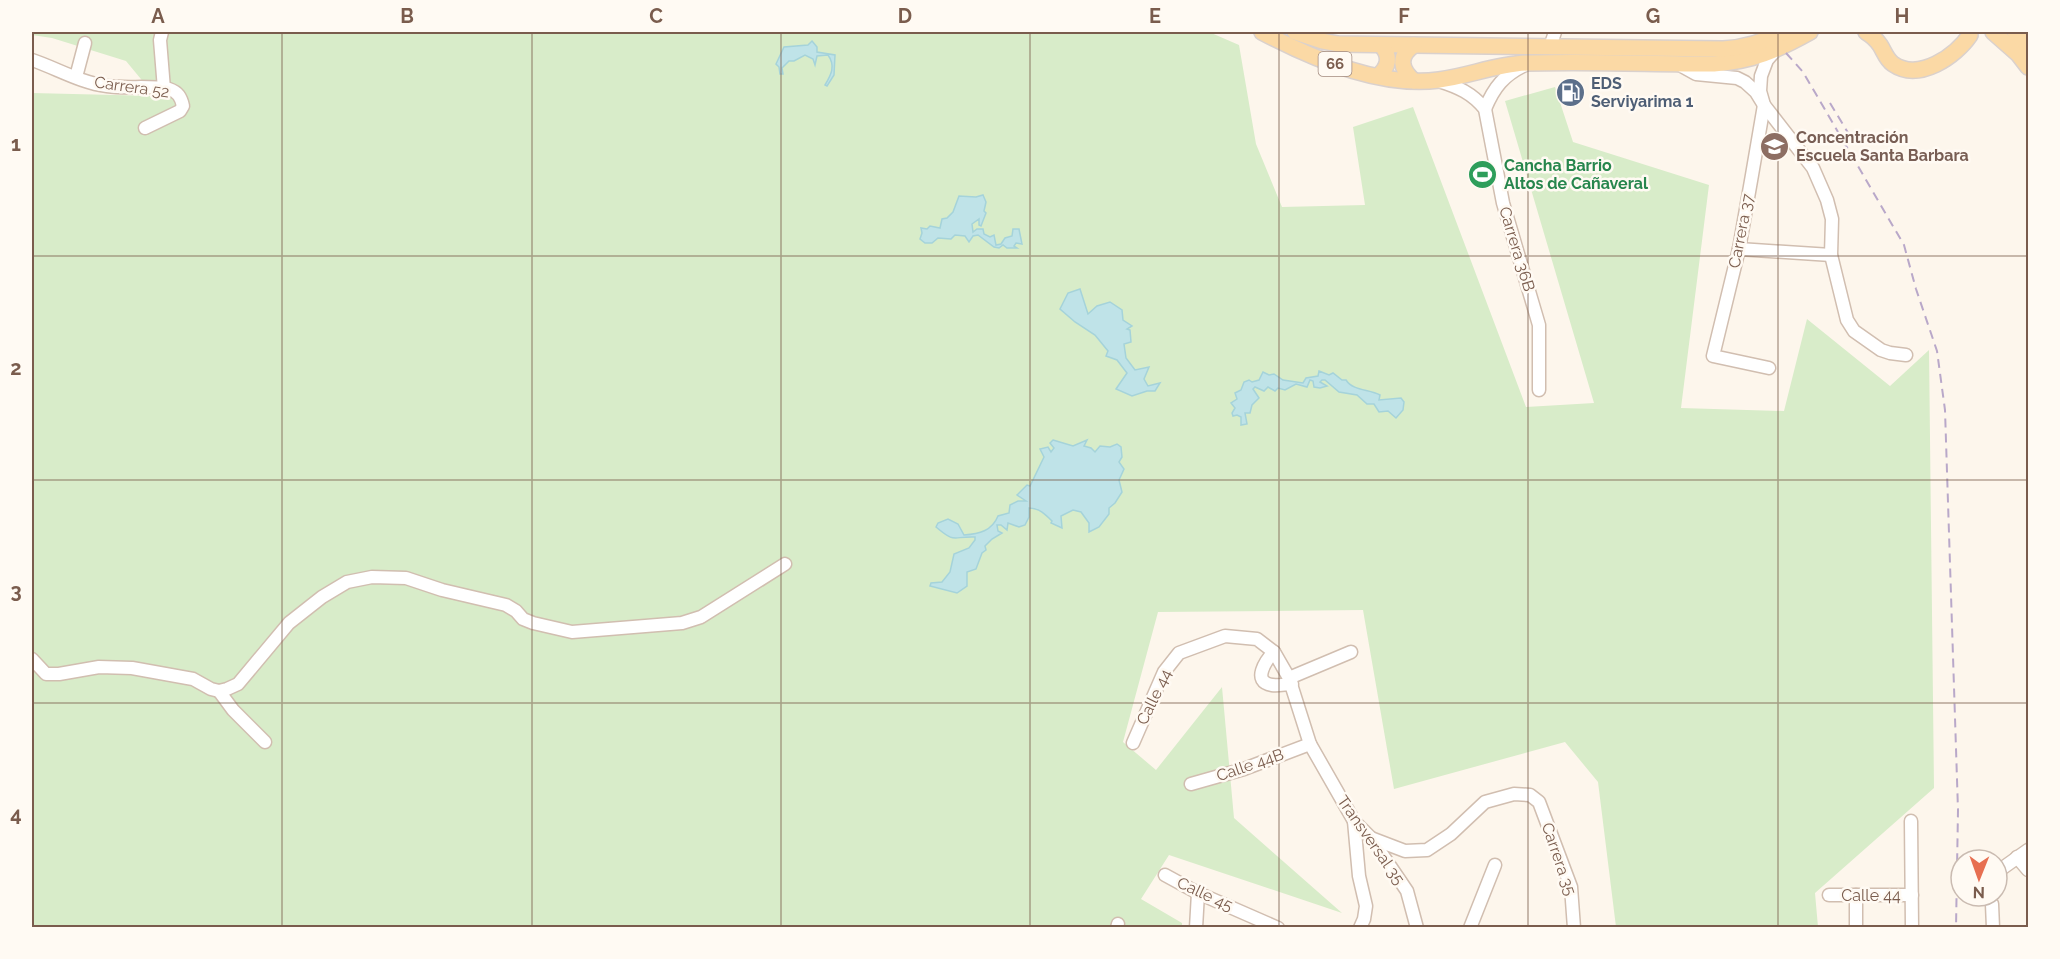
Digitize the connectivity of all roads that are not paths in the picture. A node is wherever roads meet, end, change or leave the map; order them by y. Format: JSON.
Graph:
{"nodes":[{"id":1,"x":162,"y":32,"type":"edge"},
{"id":2,"x":1262,"y":32,"type":"edge"},
{"id":3,"x":1295,"y":32,"type":"edge"},
{"id":4,"x":1555,"y":32,"type":"edge"},
{"id":5,"x":1784,"y":32,"type":"edge"},
{"id":6,"x":1810,"y":32,"type":"edge"},
{"id":7,"x":1866,"y":32,"type":"edge"},
{"id":8,"x":1993,"y":32,"type":"edge"},
{"id":9,"x":2015,"y":32,"type":"edge"},
{"id":10,"x":1970,"y":35,"type":"dead end"},
{"id":11,"x":1881,"y":38,"type":"edge"},
{"id":12,"x":1768,"y":42,"type":"edge"},
{"id":13,"x":85,"y":43,"type":"dead end"},
{"id":14,"x":1381,"y":45,"type":"junction"},
{"id":15,"x":1414,"y":45,"type":"junction"},
{"id":16,"x":2028,"y":46,"type":"edge"},
{"id":17,"x":1550,"y":47,"type":"junction"},
{"id":18,"x":32,"y":60,"type":"edge"},
{"id":19,"x":1529,"y":63,"type":"junction"},
{"id":20,"x":1678,"y":64,"type":"junction"},
{"id":21,"x":2028,"y":67,"type":"edge"},
{"id":22,"x":1378,"y":76,"type":"junction"},
{"id":23,"x":76,"y":77,"type":"junction"},
{"id":24,"x":1437,"y":80,"type":"junction"},
{"id":25,"x":1413,"y":81,"type":"junction"},
{"id":26,"x":164,"y":89,"type":"junction"},
{"id":27,"x":1764,"y":105,"type":"junction"},
{"id":28,"x":1485,"y":109,"type":"junction"},
{"id":29,"x":146,"y":128,"type":"dead end"},
{"id":30,"x":1739,"y":249,"type":"junction"},
{"id":31,"x":1831,"y":255,"type":"junction"},
{"id":32,"x":1906,"y":355,"type":"dead end"},
{"id":33,"x":1769,"y":368,"type":"dead end"},
{"id":34,"x":1539,"y":390,"type":"dead end"},
{"id":35,"x":784,"y":564,"type":"dead end"},
{"id":36,"x":1274,"y":652,"type":"junction"},
{"id":37,"x":1352,"y":652,"type":"dead end"},
{"id":38,"x":32,"y":659,"type":"edge"},
{"id":39,"x":1291,"y":681,"type":"junction"},
{"id":40,"x":219,"y":691,"type":"junction"},
{"id":41,"x":265,"y":742,"type":"dead end"},
{"id":42,"x":1133,"y":743,"type":"dead end"},
{"id":43,"x":1310,"y":744,"type":"junction"},
{"id":44,"x":1191,"y":784,"type":"dead end"},
{"id":45,"x":1354,"y":821,"type":"junction"},
{"id":46,"x":1911,"y":821,"type":"dead end"},
{"id":47,"x":1371,"y":838,"type":"junction"},
{"id":48,"x":2028,"y":850,"type":"edge"},
{"id":49,"x":2017,"y":857,"type":"junction"},
{"id":50,"x":2009,"y":863,"type":"edge"},
{"id":51,"x":1495,"y":865,"type":"dead end"},
{"id":52,"x":2028,"y":870,"type":"edge"},
{"id":53,"x":1165,"y":875,"type":"dead end"},
{"id":54,"x":1198,"y":893,"type":"junction"},
{"id":55,"x":1829,"y":895,"type":"dead end"},
{"id":56,"x":1856,"y":895,"type":"junction"},
{"id":57,"x":1912,"y":895,"type":"junction"},
{"id":58,"x":1992,"y":908,"type":"edge"},
{"id":59,"x":1197,"y":927,"type":"edge"},
{"id":60,"x":1278,"y":927,"type":"edge"},
{"id":61,"x":1360,"y":927,"type":"edge"},
{"id":62,"x":1417,"y":927,"type":"edge"},
{"id":63,"x":1470,"y":927,"type":"edge"},
{"id":64,"x":1574,"y":927,"type":"edge"},
{"id":65,"x":1856,"y":927,"type":"edge"},
{"id":66,"x":1912,"y":927,"type":"edge"},
{"id":67,"x":1993,"y":927,"type":"edge"}],
"edges":[{"from":1,"to":26,"type":"street"},
{"from":2,"to":22,"type":"main road","number":"66"},
{"from":3,"to":14,"type":"main road","number":"66"},
{"from":4,"to":17,"type":"street"},
{"from":5,"to":12,"type":"main road","number":"66"},
{"from":6,"to":12,"type":"main road","number":"66"},
{"from":7,"to":11,"type":"main road"},
{"from":8,"to":21,"type":"main road"},
{"from":9,"to":16,"type":"main road"},
{"from":10,"to":11,"type":"main road"},
{"from":12,"to":17,"type":"main road","number":"66"},
{"from":12,"to":20,"type":"main road","number":"66"},
{"from":12,"to":27,"type":"street","name":"Carrera 37"},
{"from":13,"to":23,"type":"street"},
{"from":14,"to":15,"type":"main road","number":"66"},
{"from":14,"to":22,"type":"main road"},
{"from":15,"to":17,"type":"main road","number":"66"},
{"from":15,"to":25,"type":"main road"},
{"from":18,"to":23,"type":"street","name":"Carrera 52"},
{"from":19,"to":20,"type":"main road","number":"66"},
{"from":19,"to":24,"type":"main road","number":"66"},
{"from":19,"to":28,"type":"street"},
{"from":20,"to":27,"type":"street"},
{"from":22,"to":25,"type":"main road","number":"66"},
{"from":23,"to":26,"type":"street","name":"Carrera 52"},
{"from":24,"to":25,"type":"main road","number":"66"},
{"from":24,"to":28,"type":"street"},
{"from":26,"to":29,"type":"street","name":"Carrera 52"},
{"from":27,"to":30,"type":"street","name":"Carrera 37"},
{"from":27,"to":31,"type":"street"},
{"from":28,"to":34,"type":"street","name":"Carrera 36B"},
{"from":30,"to":31,"type":"street"},
{"from":30,"to":33,"type":"street","name":"Carrera 37"},
{"from":31,"to":32,"type":"street"},
{"from":35,"to":40,"type":"street"},
{"from":36,"to":39,"type":"street","name":"Transversal 35"},
{"from":36,"to":39,"type":"street"},
{"from":36,"to":42,"type":"street","name":"Calle 44"},
{"from":37,"to":39,"type":"street"},
{"from":38,"to":40,"type":"street"},
{"from":39,"to":43,"type":"street","name":"Transversal 35"},
{"from":40,"to":41,"type":"street"},
{"from":43,"to":44,"type":"street","name":"Calle 44B"},
{"from":43,"to":45,"type":"street","name":"Transversal 35"},
{"from":45,"to":47,"type":"street","name":"Transversal 35"},
{"from":45,"to":61,"type":"street"},
{"from":46,"to":57,"type":"street"},
{"from":47,"to":62,"type":"street","name":"Transversal 35"},
{"from":47,"to":64,"type":"street","name":"Carrera 35"},
{"from":48,"to":49,"type":"street"},
{"from":49,"to":50,"type":"street"},
{"from":49,"to":52,"type":"street"},
{"from":51,"to":63,"type":"street"},
{"from":53,"to":54,"type":"street","name":"Calle 45"},
{"from":54,"to":59,"type":"street"},
{"from":54,"to":60,"type":"street","name":"Calle 45"},
{"from":55,"to":56,"type":"street","name":"Calle 44"},
{"from":56,"to":57,"type":"street","name":"Calle 44"},
{"from":56,"to":65,"type":"street"},
{"from":57,"to":66,"type":"street"},
{"from":58,"to":67,"type":"street"}]}
